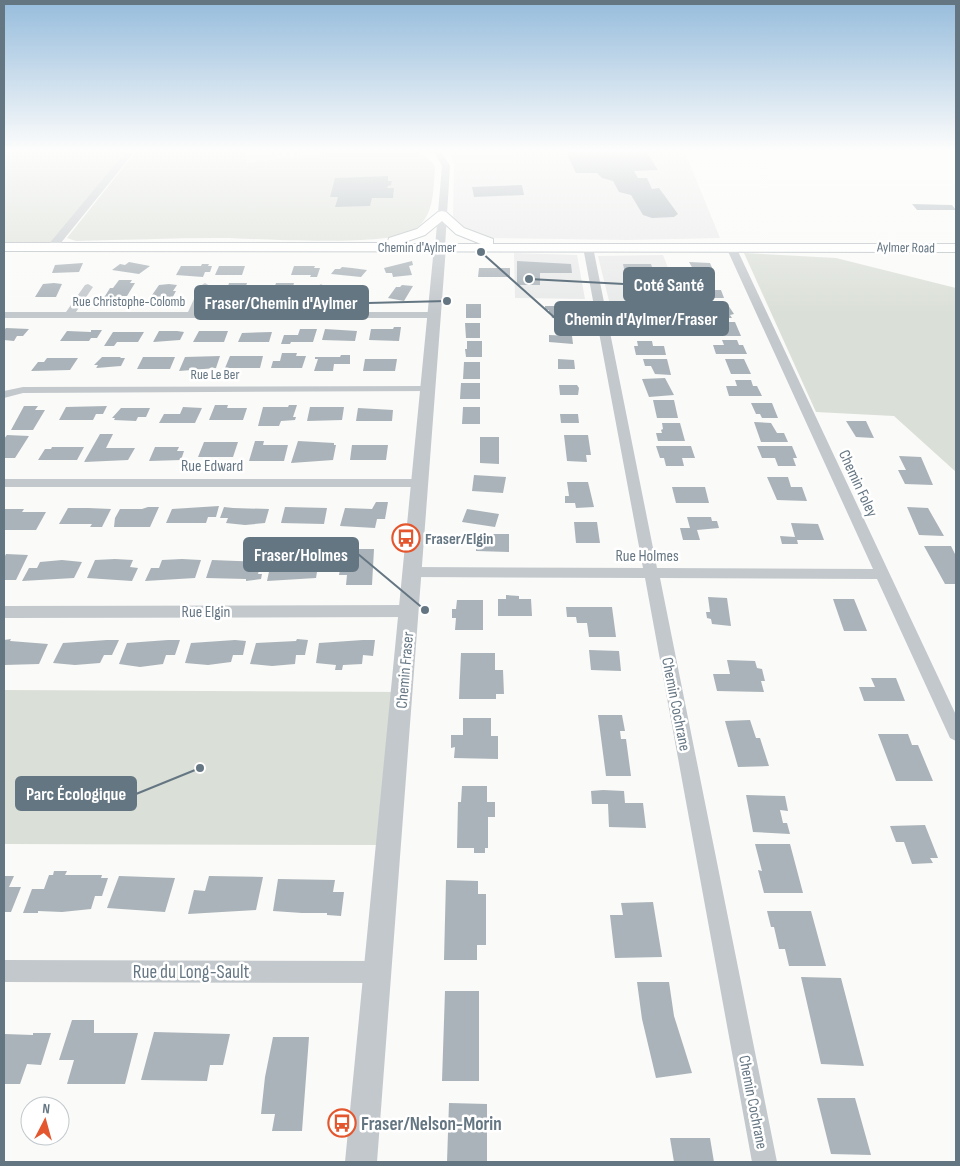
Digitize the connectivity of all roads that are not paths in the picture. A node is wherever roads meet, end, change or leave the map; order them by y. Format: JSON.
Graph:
{"nodes":[{"id":1,"x":87,"y":204,"type":"edge"},
{"id":2,"x":443,"y":204,"type":"edge"},
{"id":3,"x":442,"y":215,"type":"junction"},
{"id":4,"x":956,"y":246,"type":"edge"},
{"id":5,"x":4,"y":247,"type":"edge"},
{"id":6,"x":52,"y":247,"type":"junction"},
{"id":7,"x":352,"y":247,"type":"junction"},
{"id":8,"x":440,"y":247,"type":"junction"},
{"id":9,"x":520,"y":247,"type":"junction"},
{"id":10,"x":588,"y":247,"type":"junction"},
{"id":11,"x":731,"y":247,"type":"junction"},
{"id":12,"x":861,"y":247,"type":"joint"},
{"id":13,"x":205,"y":286,"type":"dead end"},
{"id":14,"x":88,"y":288,"type":"dead end"},
{"id":15,"x":321,"y":288,"type":"dead end"},
{"id":16,"x":4,"y":315,"type":"edge"},
{"id":17,"x":69,"y":315,"type":"junction"},
{"id":18,"x":192,"y":315,"type":"junction"},
{"id":19,"x":313,"y":315,"type":"junction"},
{"id":20,"x":434,"y":315,"type":"junction"},
{"id":21,"x":428,"y":389,"type":"junction"},
{"id":22,"x":4,"y":395,"type":"edge"},
{"id":23,"x":4,"y":483,"type":"edge"},
{"id":24,"x":420,"y":483,"type":"junction"},
{"id":25,"x":412,"y":572,"type":"junction"},
{"id":26,"x":651,"y":572,"type":"junction"},
{"id":27,"x":882,"y":574,"type":"junction"},
{"id":28,"x":409,"y":610,"type":"junction"},
{"id":29,"x":4,"y":612,"type":"edge"},
{"id":30,"x":956,"y":733,"type":"edge"},
{"id":31,"x":4,"y":971,"type":"edge"},
{"id":32,"x":378,"y":972,"type":"junction"},
{"id":33,"x":361,"y":1162,"type":"edge"},
{"id":34,"x":765,"y":1162,"type":"edge"}],
"edges":[{"from":1,"to":6,"type":"street"},
{"from":2,"to":3,"type":"street","name":"Chemin Fraser"},
{"from":3,"to":7,"type":"main road"},
{"from":3,"to":8,"type":"street","name":"Chemin Fraser"},
{"from":3,"to":9,"type":"main road"},
{"from":4,"to":12,"type":"main road","name":"Aylmer Road"},
{"from":5,"to":6,"type":"main road","name":"Chemin d'Aylmer"},
{"from":6,"to":7,"type":"main road","name":"Chemin d'Aylmer"},
{"from":7,"to":8,"type":"main road","name":"Chemin d'Aylmer"},
{"from":8,"to":9,"type":"main road","name":"Chemin d'Aylmer"},
{"from":8,"to":20,"type":"street","name":"Chemin Fraser"},
{"from":9,"to":10,"type":"main road","name":"Chemin d'Aylmer"},
{"from":10,"to":11,"type":"main road","name":"Chemin d'Aylmer"},
{"from":10,"to":26,"type":"street","name":"Chemin Cochrane"},
{"from":11,"to":12,"type":"main road","name":"Chemin d'Aylmer"},
{"from":11,"to":27,"type":"street","name":"Chemin Foley"},
{"from":13,"to":18,"type":"street"},
{"from":14,"to":17,"type":"street"},
{"from":15,"to":19,"type":"street"},
{"from":16,"to":17,"type":"street","name":"Rue Christophe-Colomb"},
{"from":17,"to":18,"type":"street","name":"Rue Christophe-Colomb"},
{"from":18,"to":19,"type":"street","name":"Rue Christophe-Colomb"},
{"from":19,"to":20,"type":"street","name":"Rue Christophe-Colomb"},
{"from":20,"to":21,"type":"street","name":"Chemin Fraser"},
{"from":21,"to":22,"type":"street","name":"Rue Le Ber"},
{"from":21,"to":24,"type":"street","name":"Chemin Fraser"},
{"from":23,"to":24,"type":"street","name":"Rue Edward"},
{"from":24,"to":25,"type":"street","name":"Chemin Fraser"},
{"from":25,"to":26,"type":"street","name":"Rue Holmes"},
{"from":25,"to":28,"type":"street","name":"Chemin Fraser"},
{"from":26,"to":27,"type":"street","name":"Rue Holmes"},
{"from":26,"to":34,"type":"street","name":"Chemin Cochrane"},
{"from":27,"to":30,"type":"street","name":"Chemin Foley"},
{"from":28,"to":29,"type":"street","name":"Rue Elgin"},
{"from":28,"to":32,"type":"street","name":"Chemin Fraser"},
{"from":31,"to":32,"type":"street","name":"Rue du Long-Sault"},
{"from":32,"to":33,"type":"street","name":"Chemin Fraser"}]}
